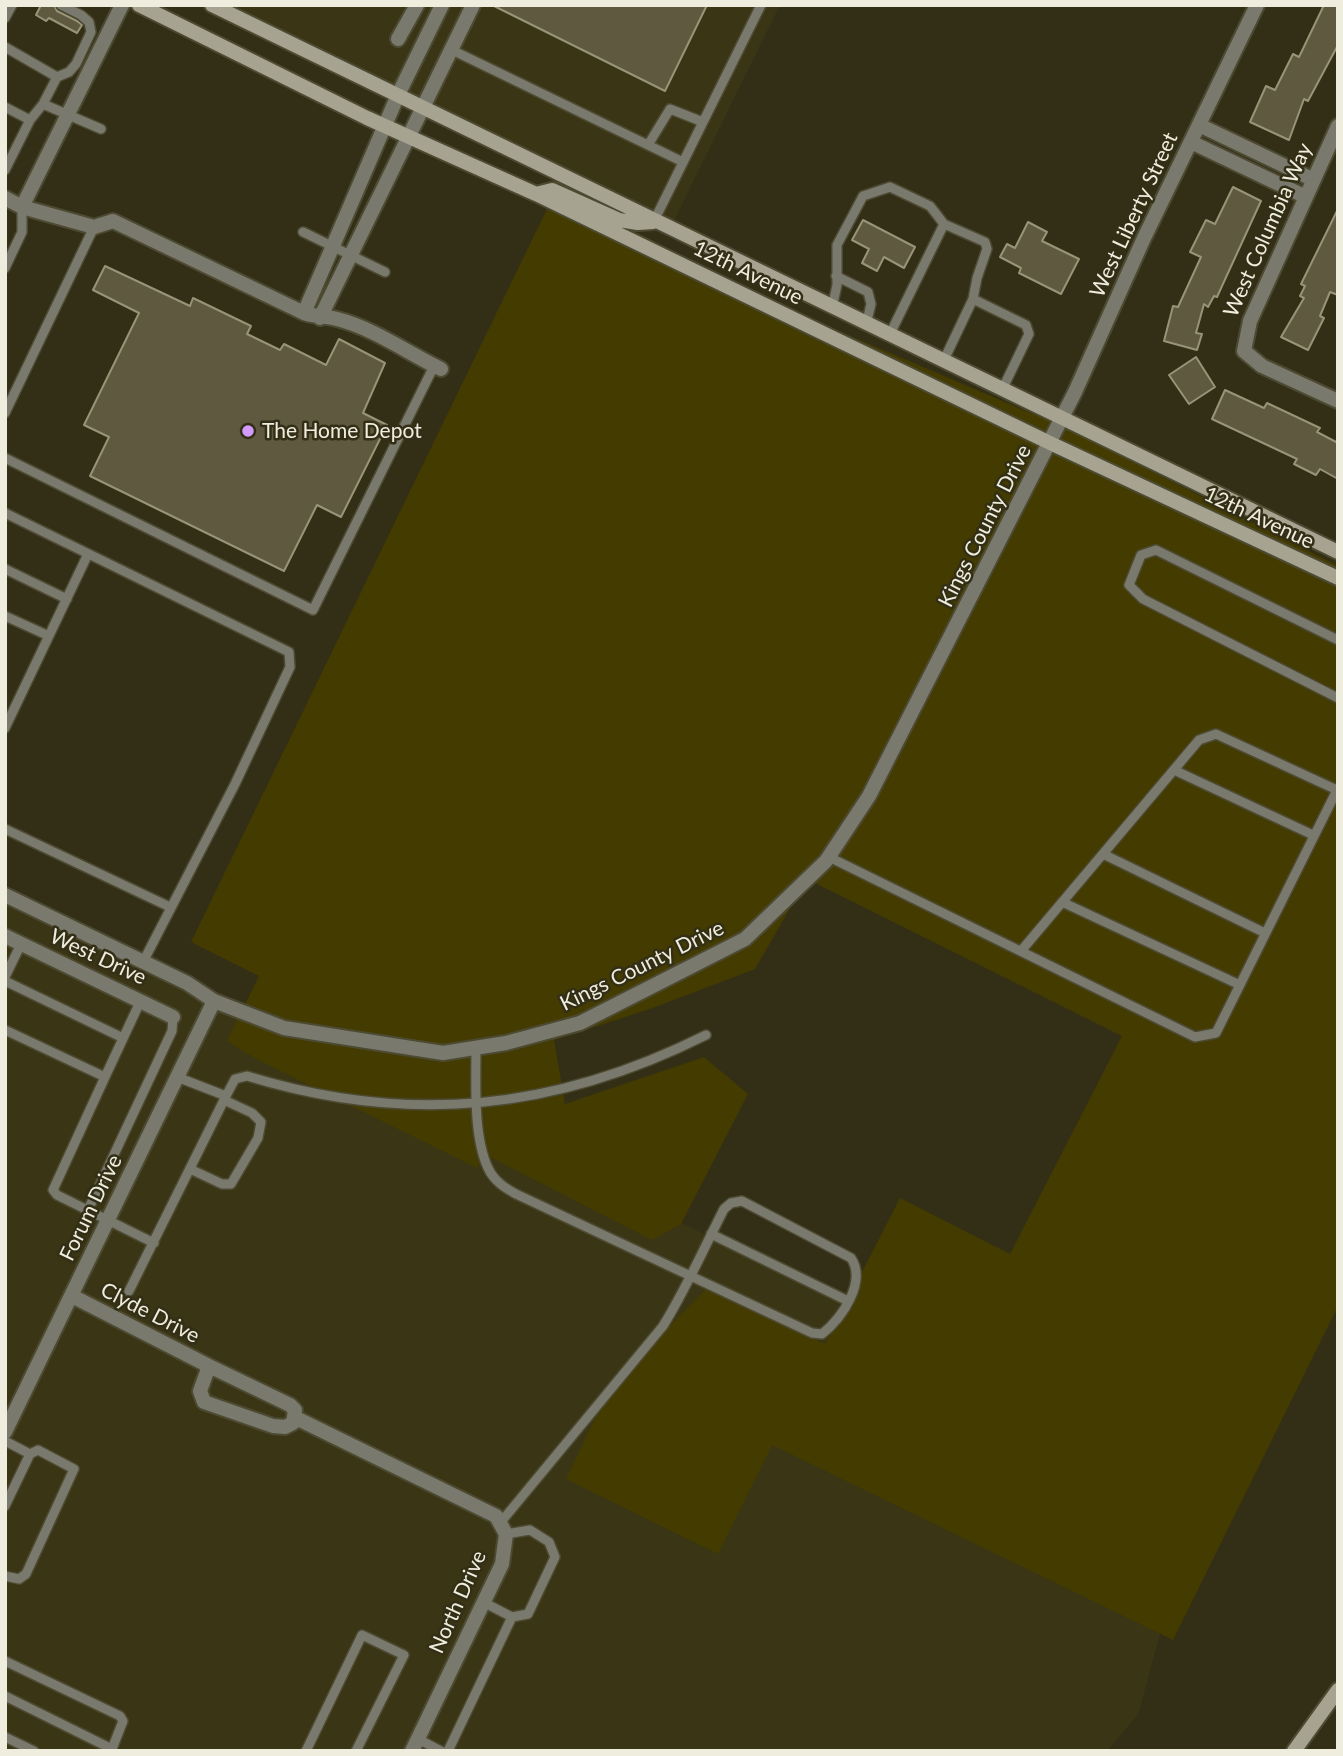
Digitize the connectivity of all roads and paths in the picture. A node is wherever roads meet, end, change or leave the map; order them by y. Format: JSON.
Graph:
{"nodes":[{"id":1,"x":12,"y":5,"type":"edge"},
{"id":2,"x":61,"y":5,"type":"edge"},
{"id":3,"x":122,"y":5,"type":"edge"},
{"id":4,"x":139,"y":5,"type":"edge"},
{"id":5,"x":212,"y":5,"type":"edge"},
{"id":6,"x":417,"y":5,"type":"edge"},
{"id":7,"x":442,"y":5,"type":"edge"},
{"id":8,"x":473,"y":5,"type":"edge"},
{"id":9,"x":761,"y":5,"type":"edge"},
{"id":10,"x":1257,"y":5,"type":"edge"},
{"id":11,"x":5,"y":19,"type":"edge"},
{"id":12,"x":398,"y":39,"type":"dead end"},
{"id":13,"x":5,"y":47,"type":"edge"},
{"id":14,"x":452,"y":50,"type":"junction"},
{"id":15,"x":57,"y":78,"type":"junction"},
{"id":16,"x":398,"y":95,"type":"junction"},
{"id":17,"x":43,"y":104,"type":"junction"},
{"id":18,"x":5,"y":107,"type":"edge"},
{"id":19,"x":422,"y":107,"type":"junction"},
{"id":20,"x":68,"y":115,"type":"junction"},
{"id":21,"x":30,"y":120,"type":"junction"},
{"id":22,"x":703,"y":122,"type":"junction"},
{"id":23,"x":1199,"y":125,"type":"junction"},
{"id":24,"x":385,"y":127,"type":"junction"},
{"id":25,"x":1338,"y":127,"type":"edge"},
{"id":26,"x":101,"y":129,"type":"dead end"},
{"id":27,"x":410,"y":136,"type":"junction"},
{"id":28,"x":1191,"y":142,"type":"junction"},
{"id":29,"x":648,"y":145,"type":"junction"},
{"id":30,"x":683,"y":162,"type":"junction"},
{"id":31,"x":6,"y":168,"type":"edge"},
{"id":32,"x":1312,"y":179,"type":"junction"},
{"id":33,"x":536,"y":194,"type":"junction"},
{"id":34,"x":1304,"y":196,"type":"junction"},
{"id":35,"x":5,"y":198,"type":"edge"},
{"id":36,"x":22,"y":207,"type":"junction"},
{"id":37,"x":654,"y":222,"type":"junction"},
{"id":38,"x":944,"y":224,"type":"junction"},
{"id":39,"x":94,"y":227,"type":"junction"},
{"id":40,"x":303,"y":233,"type":"dead end"},
{"id":41,"x":334,"y":247,"type":"junction"},
{"id":42,"x":9,"y":250,"type":"edge"},
{"id":43,"x":351,"y":256,"type":"junction"},
{"id":44,"x":5,"y":268,"type":"edge"},
{"id":45,"x":385,"y":272,"type":"dead end"},
{"id":46,"x":836,"y":276,"type":"junction"},
{"id":47,"x":973,"y":299,"type":"junction"},
{"id":48,"x":832,"y":308,"type":"junction"},
{"id":49,"x":304,"y":313,"type":"junction"},
{"id":50,"x":320,"y":318,"type":"junction"},
{"id":51,"x":866,"y":325,"type":"junction"},
{"id":52,"x":889,"y":336,"type":"junction"},
{"id":53,"x":943,"y":362,"type":"junction"},
{"id":54,"x":438,"y":368,"type":"joint"},
{"id":55,"x":1002,"y":390,"type":"junction"},
{"id":56,"x":1338,"y":401,"type":"edge"},
{"id":57,"x":5,"y":413,"type":"edge"},
{"id":58,"x":1062,"y":419,"type":"junction"},
{"id":59,"x":1050,"y":443,"type":"junction"},
{"id":60,"x":5,"y":458,"type":"edge"},
{"id":61,"x":5,"y":513,"type":"edge"},
{"id":62,"x":1338,"y":552,"type":"edge"},
{"id":63,"x":88,"y":554,"type":"junction"},
{"id":64,"x":5,"y":569,"type":"edge"},
{"id":65,"x":1338,"y":578,"type":"edge"},
{"id":66,"x":67,"y":599,"type":"junction"},
{"id":67,"x":5,"y":616,"type":"edge"},
{"id":68,"x":49,"y":636,"type":"junction"},
{"id":69,"x":1338,"y":640,"type":"edge"},
{"id":70,"x":1338,"y":698,"type":"edge"},
{"id":71,"x":5,"y":728,"type":"edge"},
{"id":72,"x":1174,"y":770,"type":"junction"},
{"id":73,"x":1337,"y":789,"type":"edge"},
{"id":74,"x":5,"y":829,"type":"edge"},
{"id":75,"x":1313,"y":835,"type":"junction"},
{"id":76,"x":1103,"y":854,"type":"junction"},
{"id":77,"x":829,"y":857,"type":"junction"},
{"id":78,"x":5,"y":895,"type":"edge"},
{"id":79,"x":1062,"y":902,"type":"junction"},
{"id":80,"x":170,"y":908,"type":"junction"},
{"id":81,"x":1265,"y":933,"type":"junction"},
{"id":82,"x":5,"y":936,"type":"edge"},
{"id":83,"x":21,"y":944,"type":"junction"},
{"id":84,"x":1021,"y":951,"type":"junction"},
{"id":85,"x":143,"y":962,"type":"junction"},
{"id":86,"x":5,"y":979,"type":"edge"},
{"id":87,"x":1240,"y":985,"type":"junction"},
{"id":88,"x":141,"y":1000,"type":"junction"},
{"id":89,"x":214,"y":1001,"type":"junction"},
{"id":90,"x":173,"y":1017,"type":"joint"},
{"id":91,"x":5,"y":1030,"type":"edge"},
{"id":92,"x":706,"y":1034,"type":"dead end"},
{"id":93,"x":123,"y":1038,"type":"junction"},
{"id":94,"x":476,"y":1048,"type":"junction"},
{"id":95,"x":105,"y":1077,"type":"junction"},
{"id":96,"x":177,"y":1077,"type":"junction"},
{"id":97,"x":225,"y":1098,"type":"junction"},
{"id":98,"x":477,"y":1103,"type":"junction"},
{"id":99,"x":190,"y":1169,"type":"junction"},
{"id":100,"x":88,"y":1210,"type":"junction"},
{"id":101,"x":109,"y":1219,"type":"junction"},
{"id":102,"x":711,"y":1234,"type":"junction"},
{"id":103,"x":154,"y":1242,"type":"junction"},
{"id":104,"x":688,"y":1277,"type":"junction"},
{"id":105,"x":129,"y":1292,"type":"dead end"},
{"id":106,"x":72,"y":1296,"type":"junction"},
{"id":107,"x":848,"y":1301,"type":"junction"},
{"id":108,"x":209,"y":1366,"type":"junction"},
{"id":109,"x":296,"y":1418,"type":"junction"},
{"id":110,"x":5,"y":1432,"type":"edge"},
{"id":111,"x":5,"y":1441,"type":"edge"},
{"id":112,"x":30,"y":1454,"type":"junction"},
{"id":113,"x":5,"y":1506,"type":"edge"},
{"id":114,"x":503,"y":1528,"type":"junction"},
{"id":115,"x":5,"y":1576,"type":"edge"},
{"id":116,"x":483,"y":1602,"type":"junction"},
{"id":117,"x":512,"y":1617,"type":"junction"},
{"id":118,"x":5,"y":1661,"type":"edge"},
{"id":119,"x":1338,"y":1690,"type":"edge"},
{"id":120,"x":5,"y":1696,"type":"edge"},
{"id":121,"x":5,"y":1737,"type":"edge"},
{"id":122,"x":415,"y":1745,"type":"edge"},
{"id":123,"x":112,"y":1750,"type":"edge"},
{"id":124,"x":34,"y":1751,"type":"edge"},
{"id":125,"x":306,"y":1751,"type":"edge"},
{"id":126,"x":356,"y":1751,"type":"edge"},
{"id":127,"x":441,"y":1751,"type":"edge"},
{"id":128,"x":448,"y":1751,"type":"edge"},
{"id":129,"x":1294,"y":1751,"type":"edge"}],
"edges":[{"from":1,"to":11,"type":"lane"},
{"from":2,"to":15,"type":"lane"},
{"from":3,"to":20,"type":"street"},
{"from":4,"to":24,"type":"main road","name":"12th Avenue"},
{"from":5,"to":16,"type":"main road","name":"12th Avenue"},
{"from":6,"to":12,"type":"street"},
{"from":7,"to":16,"type":"street"},
{"from":8,"to":14,"type":"street"},
{"from":9,"to":22,"type":"lane"},
{"from":10,"to":23,"type":"street","name":"West Liberty Street"},
{"from":13,"to":15,"type":"lane"},
{"from":14,"to":19,"type":"street"},
{"from":14,"to":29,"type":"lane"},
{"from":15,"to":17,"type":"lane"},
{"from":16,"to":19,"type":"main road","name":"12th Avenue"},
{"from":16,"to":24,"type":"street"},
{"from":17,"to":20,"type":"lane"},
{"from":17,"to":21,"type":"lane"},
{"from":18,"to":21,"type":"lane"},
{"from":19,"to":27,"type":"street"},
{"from":19,"to":37,"type":"main road","name":"12th Avenue"},
{"from":20,"to":26,"type":"lane"},
{"from":20,"to":36,"type":"street"},
{"from":21,"to":31,"type":"lane"},
{"from":22,"to":29,"type":"lane"},
{"from":22,"to":30,"type":"lane"},
{"from":23,"to":28,"type":"street","name":"West Liberty Street"},
{"from":23,"to":32,"type":"street"},
{"from":24,"to":27,"type":"main road","name":"12th Avenue"},
{"from":24,"to":41,"type":"street"},
{"from":25,"to":32,"type":"street","name":"West Columbia Way"},
{"from":27,"to":33,"type":"main road","name":"12th Avenue"},
{"from":27,"to":43,"type":"street"},
{"from":28,"to":34,"type":"street"},
{"from":28,"to":58,"type":"street","name":"West Liberty Street"},
{"from":29,"to":30,"type":"lane"},
{"from":30,"to":37,"type":"lane"},
{"from":32,"to":34,"type":"street","name":"West Columbia Way"},
{"from":33,"to":37,"type":"main road"},
{"from":33,"to":59,"type":"main road","name":"12th Avenue"},
{"from":34,"to":56,"type":"street","name":"West Columbia Way"},
{"from":35,"to":36,"type":"street"},
{"from":36,"to":39,"type":"street"},
{"from":36,"to":42,"type":"lane"},
{"from":37,"to":48,"type":"main road","name":"12th Avenue"},
{"from":38,"to":46,"type":"lane"},
{"from":38,"to":47,"type":"lane"},
{"from":38,"to":52,"type":"lane"},
{"from":39,"to":49,"type":"street"},
{"from":39,"to":57,"type":"lane"},
{"from":40,"to":41,"type":"lane"},
{"from":41,"to":43,"type":"lane"},
{"from":41,"to":49,"type":"street"},
{"from":42,"to":44,"type":"lane"},
{"from":43,"to":45,"type":"lane"},
{"from":43,"to":50,"type":"street"},
{"from":46,"to":48,"type":"lane"},
{"from":46,"to":51,"type":"lane"},
{"from":47,"to":53,"type":"lane"},
{"from":47,"to":55,"type":"lane"},
{"from":48,"to":51,"type":"main road","name":"12th Avenue"},
{"from":49,"to":50,"type":"street"},
{"from":50,"to":54,"type":"street"},
{"from":51,"to":52,"type":"main road","name":"12th Avenue"},
{"from":52,"to":53,"type":"main road","name":"12th Avenue"},
{"from":53,"to":55,"type":"main road","name":"12th Avenue"},
{"from":54,"to":60,"type":"lane"},
{"from":55,"to":58,"type":"main road","name":"12th Avenue"},
{"from":58,"to":59,"type":"street","name":"West Liberty Street"},
{"from":58,"to":62,"type":"main road","name":"12th Avenue"},
{"from":59,"to":65,"type":"main road","name":"12th Avenue"},
{"from":59,"to":77,"type":"street","name":"Kings County Drive"},
{"from":61,"to":63,"type":"lane"},
{"from":63,"to":66,"type":"lane"},
{"from":63,"to":80,"type":"lane"},
{"from":64,"to":66,"type":"lane"},
{"from":66,"to":68,"type":"lane"},
{"from":67,"to":68,"type":"lane"},
{"from":68,"to":71,"type":"lane"},
{"from":69,"to":70,"type":"lane"},
{"from":72,"to":73,"type":"lane"},
{"from":72,"to":75,"type":"lane"},
{"from":72,"to":76,"type":"lane"},
{"from":73,"to":75,"type":"lane"},
{"from":74,"to":80,"type":"lane"},
{"from":75,"to":81,"type":"lane"},
{"from":76,"to":79,"type":"lane"},
{"from":76,"to":81,"type":"lane"},
{"from":77,"to":84,"type":"lane"},
{"from":77,"to":94,"type":"street","name":"Kings County Drive"},
{"from":78,"to":85,"type":"street","name":"Kings County Drive"},
{"from":79,"to":84,"type":"lane"},
{"from":79,"to":87,"type":"lane"},
{"from":80,"to":85,"type":"lane"},
{"from":81,"to":87,"type":"lane"},
{"from":82,"to":83,"type":"street","name":"West Drive"},
{"from":83,"to":86,"type":"lane"},
{"from":83,"to":88,"type":"street","name":"West Drive"},
{"from":84,"to":87,"type":"lane"},
{"from":85,"to":89,"type":"street","name":"Kings County Drive"},
{"from":86,"to":93,"type":"lane"},
{"from":88,"to":90,"type":"street","name":"West Drive"},
{"from":88,"to":93,"type":"lane"},
{"from":89,"to":94,"type":"street","name":"Kings County Drive"},
{"from":89,"to":96,"type":"street","name":"Forum Drive"},
{"from":90,"to":100,"type":"lane"},
{"from":91,"to":95,"type":"lane"},
{"from":92,"to":98,"type":"lane"},
{"from":93,"to":95,"type":"lane"},
{"from":94,"to":98,"type":"lane"},
{"from":95,"to":100,"type":"lane"},
{"from":96,"to":97,"type":"lane"},
{"from":96,"to":101,"type":"street","name":"Forum Drive"},
{"from":97,"to":98,"type":"lane"},
{"from":97,"to":99,"type":"lane"},
{"from":97,"to":99,"type":"lane"},
{"from":98,"to":104,"type":"lane"},
{"from":99,"to":103,"type":"lane"},
{"from":100,"to":101,"type":"lane"},
{"from":101,"to":103,"type":"lane"},
{"from":101,"to":106,"type":"street","name":"Forum Drive"},
{"from":102,"to":104,"type":"lane"},
{"from":102,"to":107,"type":"lane"},
{"from":102,"to":107,"type":"lane"},
{"from":103,"to":105,"type":"lane"},
{"from":104,"to":107,"type":"lane"},
{"from":104,"to":114,"type":"lane"},
{"from":106,"to":108,"type":"street","name":"Clyde Drive"},
{"from":106,"to":110,"type":"street","name":"Forum Drive"},
{"from":108,"to":109,"type":"street","name":"Clyde Drive"},
{"from":108,"to":109,"type":"street","name":"Clyde Drive"},
{"from":109,"to":114,"type":"street"},
{"from":111,"to":112,"type":"lane"},
{"from":112,"to":113,"type":"lane"},
{"from":112,"to":115,"type":"lane"},
{"from":114,"to":116,"type":"street","name":"North Drive"},
{"from":114,"to":117,"type":"lane"},
{"from":116,"to":117,"type":"lane"},
{"from":116,"to":122,"type":"street","name":"North Drive"},
{"from":117,"to":128,"type":"lane"},
{"from":118,"to":123,"type":"lane"},
{"from":119,"to":129,"type":"main road"},
{"from":120,"to":123,"type":"lane"},
{"from":121,"to":124,"type":"lane"},
{"from":122,"to":127,"type":"lane"},
{"from":125,"to":126,"type":"lane"}]}
